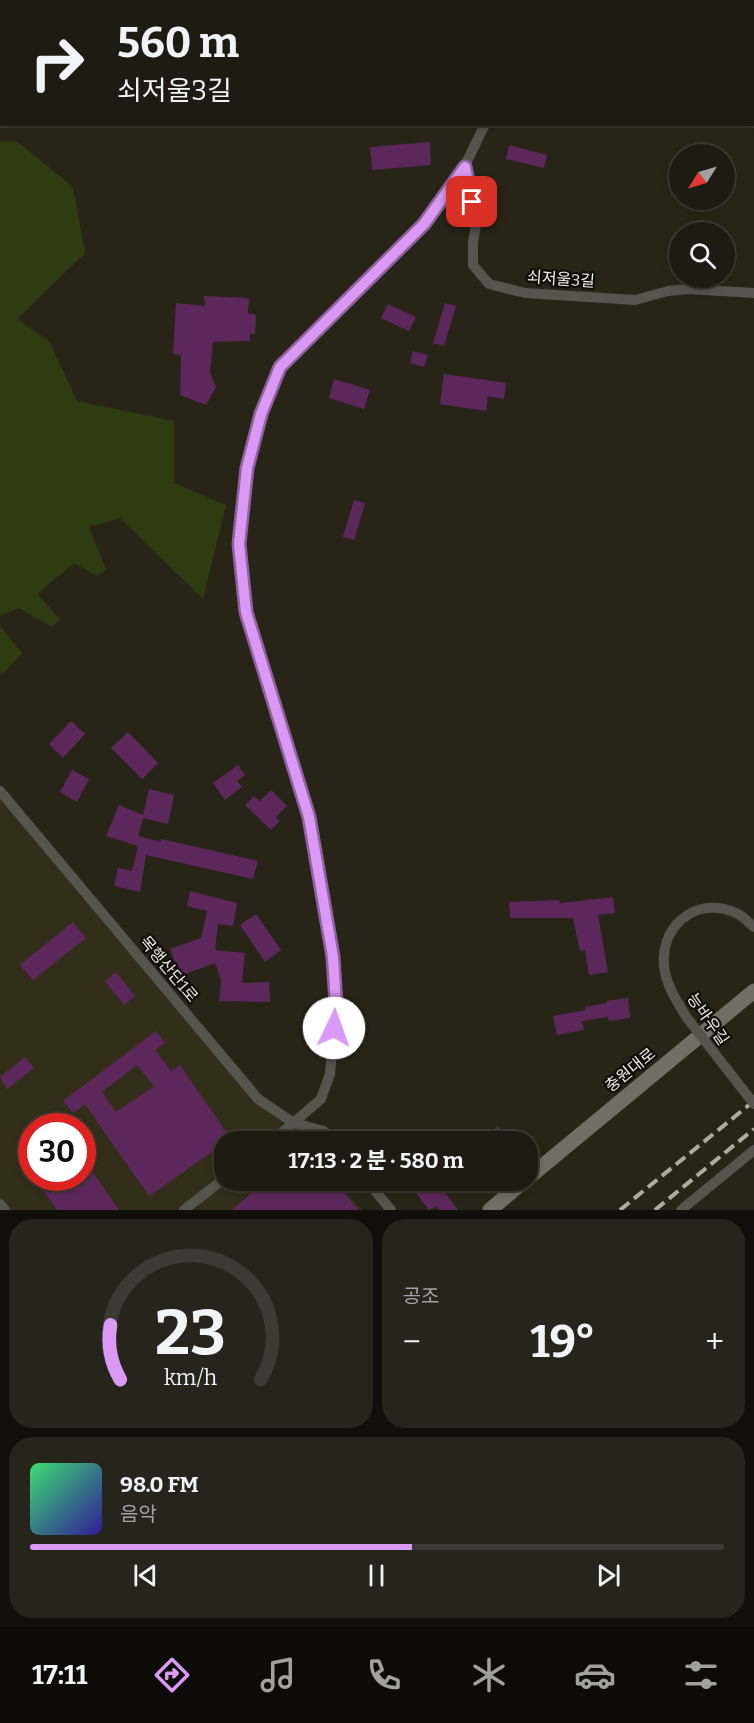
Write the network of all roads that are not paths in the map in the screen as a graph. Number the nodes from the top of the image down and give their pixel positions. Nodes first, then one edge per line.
1 (484, 126) edge
2 (465, 167) junction
3 (754, 293) edge
4 (0, 791) edge
5 (754, 927) edge
6 (754, 991) edge
7 (754, 1104) edge
8 (294, 1123) junction
9 (284, 1131) edge
10 (324, 1131) edge
11 (754, 1150) edge
12 (538, 1169) edge
13 (214, 1187) edge
14 (375, 1191) edge
15 (512, 1191) edge
16 (0, 1204) edge
17 (5, 1210) edge
18 (184, 1210) edge
19 (391, 1210) edge
20 (490, 1210) edge
21 (681, 1210) edge

1 - 2 street
2 - 3 street, 쇠저울3길
2 - 8 street
4 - 8 street, 목행산단1로
5 - 7 street, 능바우길, bridge
6 - 12 street, 충원대로
8 - 9 street
8 - 10 street, 목행산단1로
11 - 21 street
13 - 18 street
14 - 19 street
15 - 20 street, 충원대로
16 - 17 street

